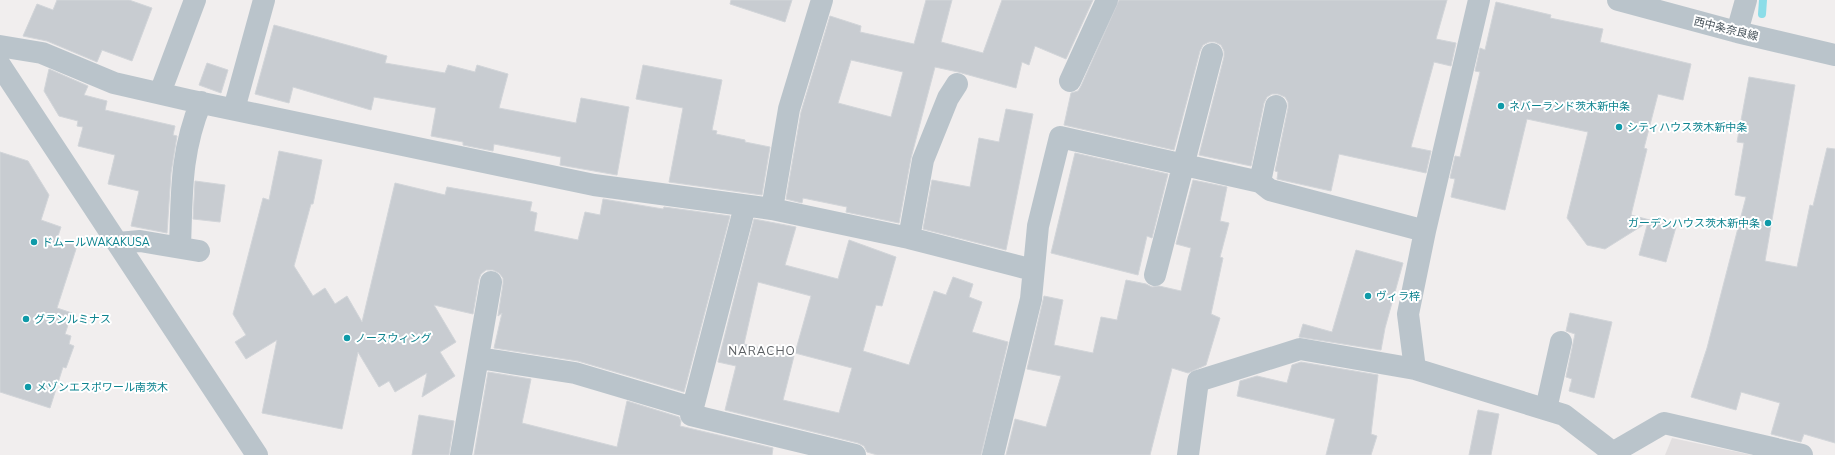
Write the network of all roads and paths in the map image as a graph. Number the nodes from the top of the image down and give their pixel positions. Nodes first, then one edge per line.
1 (195, 0) edge
2 (264, 0) edge
3 (822, 0) edge
4 (1108, 0) edge
5 (1478, 0) edge
6 (1618, 0) edge
7 (1746, 0) edge
8 (1737, 32) junction
9 (0, 46) edge
10 (1212, 54) dead end
11 (1835, 55) edge
12 (0, 65) edge
13 (1070, 81) dead end
14 (957, 84) dead end
15 (160, 93) junction
16 (195, 101) junction
17 (1276, 106) dead end
18 (234, 109) junction
19 (1182, 165) junction
20 (1260, 182) junction
21 (745, 206) junction
22 (772, 209) junction
23 (1425, 231) junction
24 (909, 238) junction
25 (118, 243) junction
26 (1033, 270) junction
27 (1155, 275) dead end
28 (491, 282) dead end
29 (1561, 342) dead end
30 (479, 358) junction
31 (1415, 369) junction
32 (693, 408) junction
33 (1546, 409) junction
34 (1615, 454) edge
35 (257, 455) edge
36 (461, 455) edge
37 (855, 455) edge
38 (992, 455) edge
39 (1188, 455) edge
40 (1802, 455) edge

1 - 15 street
2 - 18 street
3 - 22 street
4 - 13 street
5 - 23 street
6 - 8 street, 西中条奈良線
7 - 8 street
8 - 11 street, 西中条奈良線
9 - 15 street
10 - 19 street
12 - 25 street
14 - 24 street
15 - 16 street
16 - 18 street
16 - 25 street
17 - 20 street
18 - 21 street
19 - 20 street
19 - 26 street
19 - 27 street
20 - 23 street
21 - 22 street
21 - 32 street
22 - 24 street
23 - 31 street
24 - 26 street
25 - 35 street
26 - 38 street
28 - 30 street
29 - 33 street
30 - 32 street
30 - 36 street
31 - 33 street
31 - 39 street
32 - 37 street
33 - 34 street
34 - 40 street

